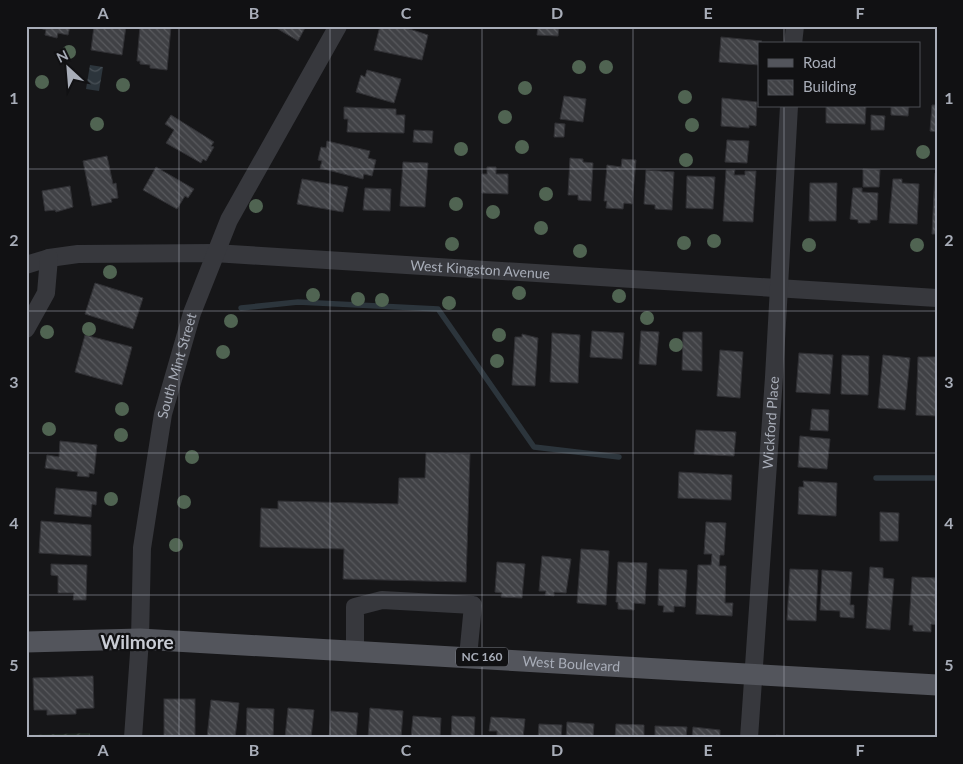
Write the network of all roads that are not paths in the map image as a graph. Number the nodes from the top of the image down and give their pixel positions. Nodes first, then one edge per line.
1 (338, 26) edge
2 (795, 26) edge
3 (793, 42) edge
4 (789, 108) edge
5 (214, 253) junction
6 (49, 258) junction
7 (26, 265) edge
8 (778, 288) junction
9 (937, 298) edge
10 (26, 329) edge
11 (140, 639) junction
12 (26, 642) edge
13 (355, 650) junction
14 (468, 656) junction
15 (752, 674) junction
16 (937, 684) edge
17 (133, 738) edge
18 (749, 738) edge

1 - 5 street, South Mint Street
2 - 3 street
4 - 8 street, Wickford Place
5 - 6 street, West Kingston Avenue
5 - 8 street, West Kingston Avenue
5 - 11 street, South Mint Street
6 - 7 street, West Kingston Avenue
6 - 10 street
8 - 9 street, West Kingston Avenue
8 - 15 street, Wickford Place
11 - 12 main road, West Boulevard / NC 160
11 - 13 main road, West Boulevard / NC 160
11 - 17 street, South Mint Street
13 - 14 main road, West Boulevard / NC 160
13 - 14 street
14 - 15 main road, West Boulevard / NC 160
15 - 16 main road, West Boulevard / NC 160
15 - 18 street, Wickford Place

